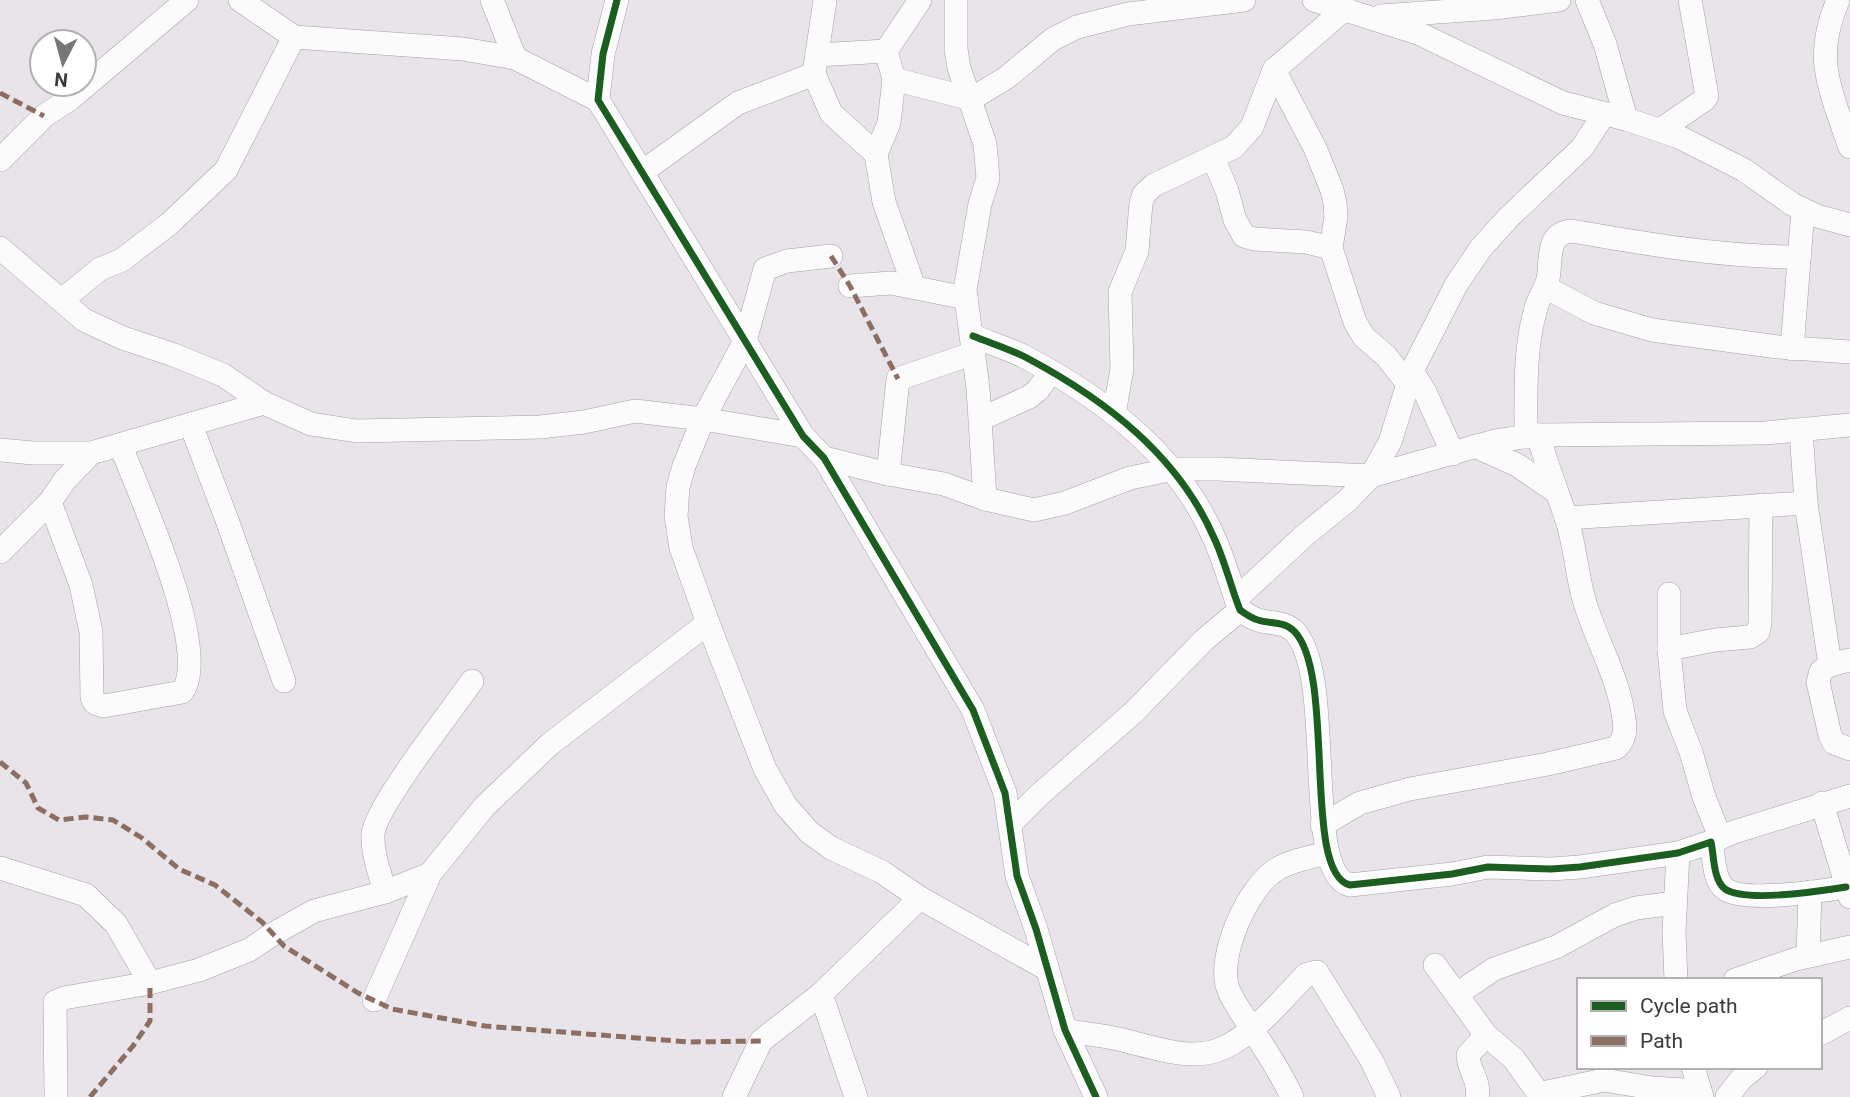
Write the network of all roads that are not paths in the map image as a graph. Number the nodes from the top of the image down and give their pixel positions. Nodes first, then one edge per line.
1 (187, 0) edge
2 (240, 0) edge
3 (492, 0) edge
4 (617, 0) edge
5 (825, 0) edge
6 (920, 0) edge
7 (956, 0) edge
8 (1244, 0) edge
9 (1559, 0) edge
10 (1587, 0) edge
11 (1690, 0) edge
12 (1330, 3) edge
13 (1839, 14) edge
14 (1370, 17) junction
15 (294, 37) junction
16 (886, 51) junction
17 (515, 58) junction
18 (816, 65) junction
19 (1274, 70) junction
20 (894, 79) junction
21 (971, 99) junction
22 (598, 100) junction
23 (1842, 100) edge
24 (1615, 117) junction
25 (1660, 130) junction
26 (1850, 147) edge
27 (876, 154) junction
28 (1213, 156) junction
29 (0, 160) edge
30 (642, 172) junction
31 (1803, 210) junction
32 (1850, 225) edge
33 (0, 248) edge
34 (1331, 248) junction
35 (831, 256) dead end
36 (1798, 257) junction
37 (850, 286) dead end
38 (1545, 287) junction
39 (914, 288) junction
40 (966, 298) junction
41 (62, 300) junction
42 (745, 341) junction
43 (973, 345) junction
44 (1792, 349) junction
45 (1850, 352) edge
46 (1050, 373) junction
47 (1410, 377) junction
48 (264, 403) junction
49 (1115, 414) junction
50 (703, 419) junction
51 (981, 419) junction
52 (191, 425) junction
53 (1850, 425) edge
54 (1801, 430) junction
55 (803, 436) junction
56 (1532, 436) junction
57 (121, 446) junction
58 (1475, 446) junction
59 (0, 450) edge
60 (91, 453) junction
61 (1453, 454) junction
62 (824, 458) junction
63 (1174, 469) junction
64 (888, 474) junction
65 (1371, 476) junction
66 (1555, 491) junction
67 (985, 499) junction
68 (50, 502) junction
69 (1806, 502) junction
70 (1761, 505) junction
71 (1566, 518) junction
72 (0, 552) edge
73 (1669, 594) dead end
74 (1238, 605) junction
75 (708, 623) junction
76 (1669, 649) junction
77 (1840, 663) edge
78 (284, 681) dead end
79 (472, 681) dead end
80 (1850, 749) edge
81 (1850, 796) edge
82 (1822, 803) junction
83 (1011, 823) junction
84 (1322, 825) junction
85 (1715, 839) junction
86 (1328, 853) junction
87 (1678, 853) junction
88 (0, 868) edge
89 (430, 874) junction
90 (385, 891) junction
91 (1810, 892) junction
92 (1848, 892) edge
93 (920, 898) junction
94 (1675, 903) junction
95 (1850, 947) edge
96 (1808, 956) junction
97 (1435, 965) dead end
98 (1047, 969) junction
99 (1676, 978) edge
100 (1740, 978) edge
101 (150, 983) junction
102 (1457, 994) junction
103 (821, 995) junction
104 (374, 1000) dead end
105 (1850, 1018) edge
106 (1252, 1028) junction
107 (1065, 1030) junction
108 (1822, 1033) edge
109 (1486, 1035) junction
110 (1694, 1069) edge
111 (1753, 1069) edge
112 (1701, 1094) edge
113 (1539, 1096) edge
114 (55, 1097) edge
115 (734, 1097) edge
116 (856, 1097) edge
117 (1096, 1097) edge
118 (1292, 1097) edge
119 (1390, 1097) edge
120 (1477, 1097) edge
121 (1727, 1097) edge

1 - 29 street
2 - 15 street
3 - 17 street
4 - 22 street
5 - 18 street
6 - 16 street
7 - 21 street
8 - 21 street
9 - 14 street
10 - 24 street
11 - 25 street
12 - 14 street
12 - 19 street
13 - 23 street
14 - 24 street
15 - 17 street
15 - 41 street
16 - 18 street
16 - 20 street
17 - 22 street
18 - 27 street
18 - 30 street
19 - 28 street
19 - 34 street
20 - 21 street
20 - 27 street
21 - 40 street
22 - 30 street
23 - 26 street
24 - 25 street
24 - 47 street
25 - 31 street
27 - 39 street
28 - 34 street
28 - 49 street
30 - 42 street
31 - 32 street
31 - 36 street
33 - 41 street
34 - 47 street
35 - 42 street
36 - 38 street
36 - 44 street
37 - 39 street
38 - 44 street
38 - 56 street
39 - 40 street
40 - 43 street
41 - 48 street
42 - 50 street
42 - 55 street
43 - 46 street
43 - 51 street
43 - 64 street
44 - 45 street
46 - 49 street
46 - 51 street
47 - 61 street
47 - 65 street
48 - 50 street
48 - 52 street
49 - 63 street
50 - 55 street
50 - 75 street
51 - 67 street
52 - 57 street
52 - 78 street
53 - 54 street
54 - 56 street
54 - 69 street
55 - 62 street
56 - 58 street
56 - 66 street
57 - 60 street
57 - 68 street
58 - 61 street
58 - 66 street
59 - 60 street
60 - 68 street
61 - 65 street
62 - 64 street
62 - 83 street
63 - 65 street
63 - 67 street
63 - 74 street
64 - 67 street
65 - 74 street
66 - 71 street
68 - 72 street
69 - 70 street
69 - 77 street
70 - 71 street
70 - 76 street
71 - 84 street
73 - 76 street
74 - 83 street
74 - 84 street
75 - 89 street
75 - 93 street
76 - 85 street
77 - 80 street
79 - 90 street
81 - 82 street
82 - 85 street
82 - 92 street
83 - 98 street
84 - 86 street
85 - 87 street
85 - 91 street
86 - 87 street
86 - 106 street
87 - 94 street
88 - 101 street
89 - 90 street
89 - 104 street
90 - 101 street
91 - 92 street
91 - 96 street
93 - 98 street
93 - 103 street
94 - 99 street
94 - 102 street
95 - 96 street
96 - 100 street
97 - 102 street
98 - 107 street
101 - 114 street
102 - 109 street
103 - 115 street
103 - 116 street
105 - 108 street
106 - 107 street
106 - 118 street
106 - 119 street
107 - 117 street
109 - 113 street
109 - 120 street
110 - 112 street
111 - 121 street
112 - 113 street

